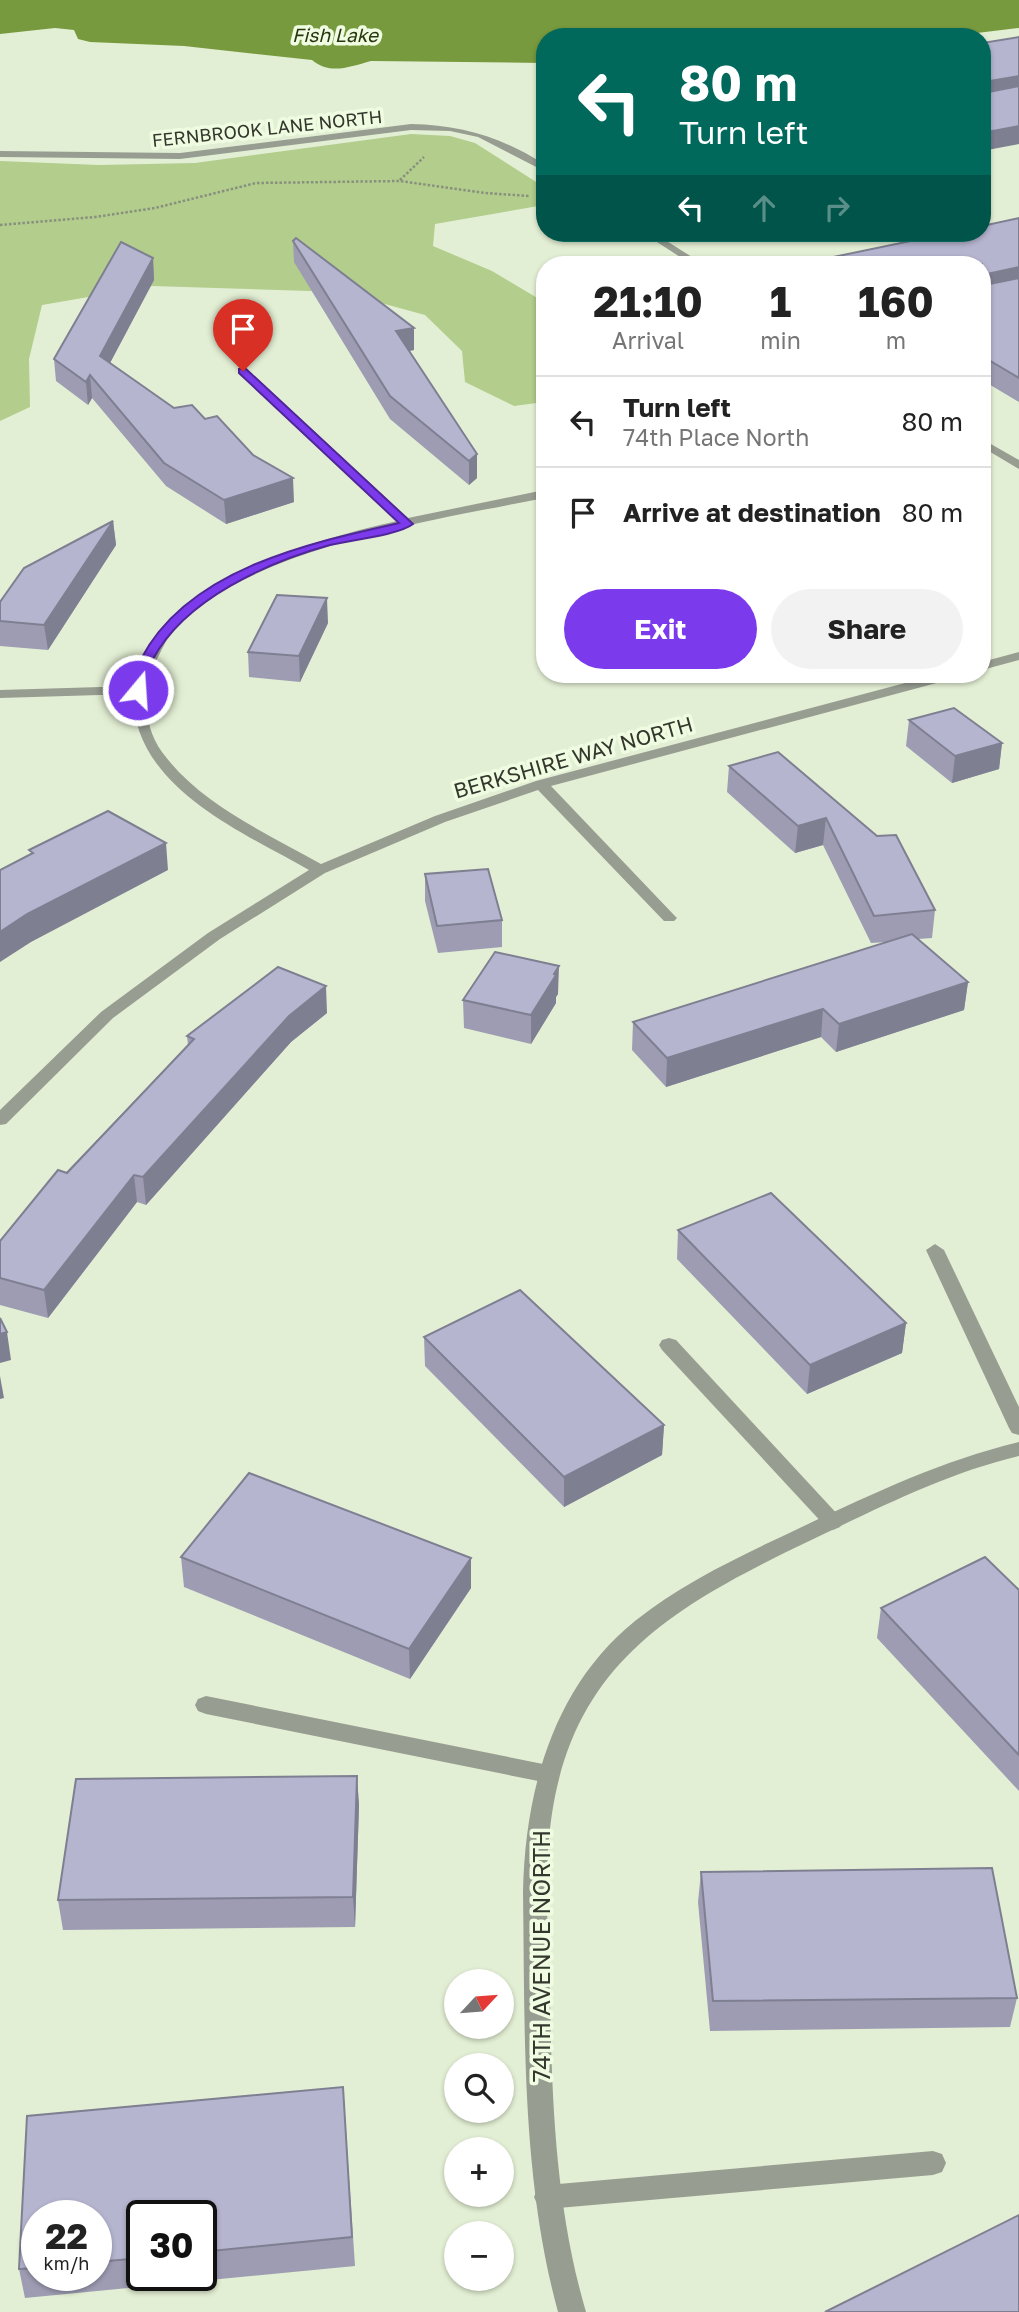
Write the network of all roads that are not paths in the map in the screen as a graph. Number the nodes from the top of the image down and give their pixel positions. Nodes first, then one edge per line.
1 (0, 153) edge
2 (536, 162) edge
3 (663, 242) edge
4 (685, 256) edge
5 (243, 371) dead end
6 (991, 448) edge
7 (1019, 465) edge
8 (536, 496) edge
9 (407, 524) junction
10 (1019, 656) edge
11 (991, 664) edge
12 (920, 683) edge
13 (138, 690) junction
14 (0, 694) edge
15 (541, 784) junction
16 (320, 870) junction
17 (669, 918) dead end
18 (0, 1120) edge
19 (935, 1250) dead end
20 (669, 1345) dead end
21 (1019, 1428) edge
22 (1019, 1449) edge
23 (833, 1522) junction
24 (206, 1705) dead end
25 (548, 1774) junction
26 (933, 2163) dead end
27 (547, 2197) junction
28 (572, 2312) edge

1 - 2 street, FERNBROOK LANE NORTH
3 - 4 street
5 - 9 street
6 - 7 street
8 - 9 street
9 - 13 street
10 - 11 street
12 - 15 street, BERKSHIRE WAY NORTH
13 - 14 street
13 - 16 street
15 - 16 street, BERKSHIRE WAY NORTH
15 - 17 street
16 - 18 street, BERKSHIRE WAY NORTH
19 - 21 street
20 - 23 street
22 - 23 street, 74TH AVENUE NORTH
23 - 25 street, 74TH AVENUE NORTH
24 - 25 street
25 - 27 street, 74TH AVENUE NORTH
26 - 27 street
27 - 28 street, 74TH AVENUE NORTH

